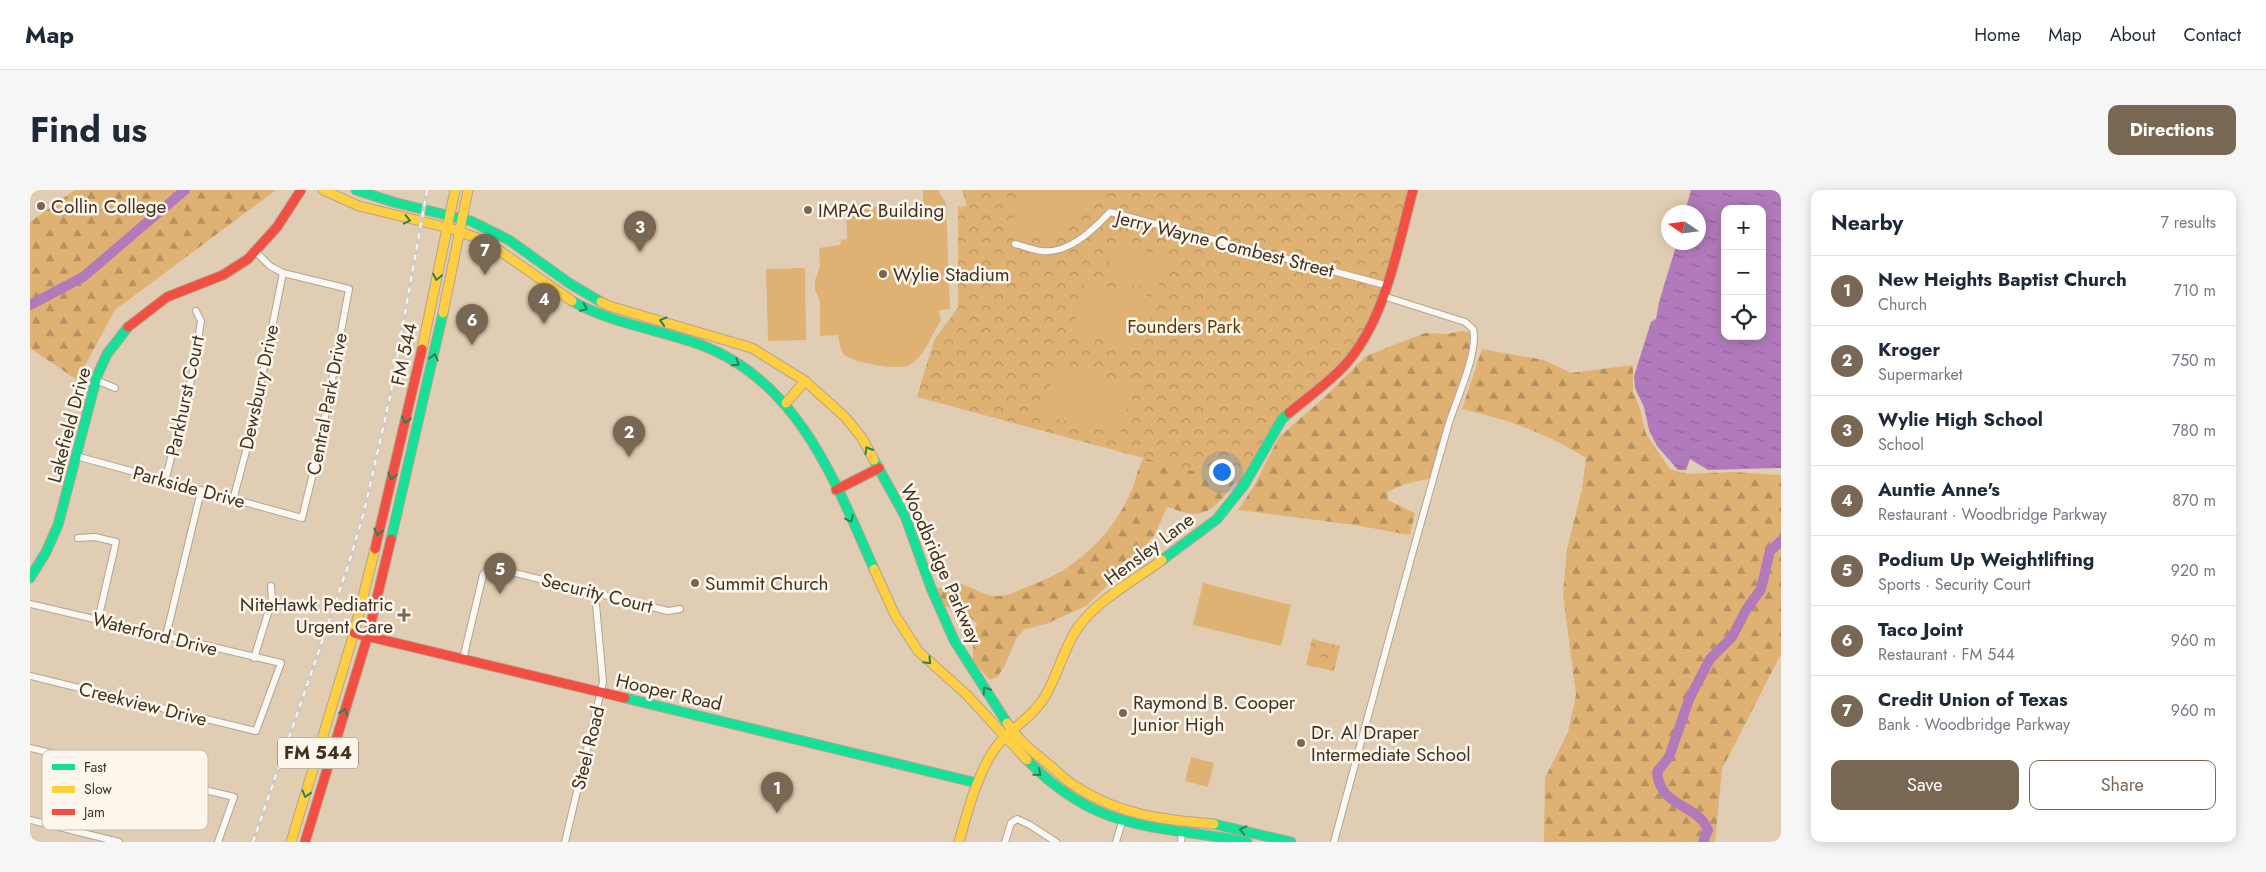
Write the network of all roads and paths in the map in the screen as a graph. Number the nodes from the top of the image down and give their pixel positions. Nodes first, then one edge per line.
1 (301, 190) edge
2 (323, 190) edge
3 (356, 190) edge
4 (455, 190) edge
5 (468, 190) edge
6 (1413, 190) edge
7 (450, 216) junction
8 (462, 219) junction
9 (447, 229) junction
10 (460, 232) junction
11 (1015, 244) dead end
12 (256, 252) junction
13 (538, 259) junction
14 (529, 271) junction
15 (283, 273) junction
16 (1385, 285) junction
17 (1383, 296) junction
18 (609, 306) junction
19 (196, 311) dead end
20 (605, 318) junction
21 (690, 329) junction
22 (687, 340) junction
23 (96, 380) junction
24 (805, 381) junction
25 (115, 388) dead end
26 (786, 403) junction
27 (76, 456) junction
28 (879, 468) junction
29 (165, 481) junction
30 (836, 490) junction
31 (201, 491) junction
32 (386, 499) junction
33 (233, 500) junction
34 (400, 502) junction
35 (302, 518) joint
36 (78, 538) dead end
37 (30, 578) edge
38 (271, 586) dead end
39 (595, 593) junction
40 (30, 604) edge
41 (680, 609) dead end
42 (98, 620) junction
43 (354, 633) junction
44 (368, 635) junction
45 (166, 636) junction
46 (254, 658) junction
47 (463, 659) junction
48 (30, 676) edge
49 (601, 693) junction
50 (336, 694) junction
51 (1012, 730) junction
52 (256, 731) joint
53 (336, 738) junction
54 (1004, 738) junction
55 (977, 783) junction
56 (208, 791) edge
57 (1127, 812) junction
58 (1122, 822) junction
59 (1197, 822) junction
60 (70, 830) edge
61 (1196, 833) junction
62 (1181, 837) edge
63 (119, 842) edge
64 (218, 842) edge
65 (291, 842) edge
66 (304, 842) edge
67 (565, 842) edge
68 (960, 842) edge
69 (1005, 842) edge
70 (1056, 842) edge
71 (1116, 842) edge
72 (1247, 842) edge
73 (1291, 842) edge
74 (1334, 842) edge

1 - 12 main road, Lakefield Drive
2 -> 9 main road
3 - 7 main road, Woodbridge Parkway
4 - 7 main road, FM 544 / FM 544
5 - 8 main road, FM 544 / FM 544
6 - 16 main road, Hensley Lane
7 - 8 main road, Woodbridge Parkway
7 - 9 main road, FM 544 / FM 544
8 - 10 main road, FM 544 / FM 544
8 - 13 main road, Woodbridge Parkway
9 - 10 main road
9 -> 32 main road, FM 544 / FM 544
10 - 14 main road
34 -> 10 main road, FM 544 / FM 544
11 - 16 street, Jerry Wayne Combest Street
12 - 15 street
12 - 23 main road, Lakefield Drive
13 - 14 main road
13 - 18 main road, Woodbridge Parkway
14 -> 20 main road
15 - 33 street, Dewsbury Drive
15 - 35 street, Central Park Drive
16 - 17 main road, Hensley Lane
17 - 51 main road, Hensley Lane
17 - 74 street
18 - 20 main road
21 -> 18 main road, Woodbridge Parkway
19 - 29 street, Parkhurst Court
20 - 22 main road
21 - 22 main road
21 - 24 main road, Woodbridge Parkway
22 -> 26 main road
23 - 25 street
23 - 27 main road, Lakefield Drive
24 - 26 main road
28 -> 24 main road, Woodbridge Parkway
26 - 30 main road
27 - 29 street, Parkside Drive
27 - 37 main road, Lakefield Drive
28 - 30 main road
51 -> 28 main road, Woodbridge Parkway
29 - 31 street, Parkside Drive
30 -> 54 main road
31 - 33 street, Parkside Drive
31 - 45 street
32 - 34 main road
32 -> 43 main road, FM 544 / FM 544
33 - 35 street, Parkside Drive
34 - 44 main road, FM 544 / FM 544
36 - 42 street
38 - 46 street
39 - 41 street, Security Court
39 - 47 street, Security Court
39 - 49 street, Steel Road
40 - 42 street, Waterford Drive
42 - 45 street, Waterford Drive
43 - 44 main road, Hooper Road
43 - 50 main road, FM 544 / FM 544
44 - 47 main road, Hooper Road
53 -> 44 main road, FM 544 / FM 544
45 - 46 street, Waterford Drive
46 - 52 street, Waterford Drive
47 - 49 main road, Hooper Road
48 - 52 street, Creekview Drive
49 - 55 main road, Hooper Road
49 - 67 street, Steel Road
50 - 53 main road
50 -> 65 main road, FM 544 / FM 544
51 - 54 main road, Hensley Lane
51 - 57 main road, Woodbridge Parkway
53 - 66 main road, FM 544 / FM 544
54 - 55 main road, Hensley Lane
54 -> 58 main road
55 - 68 main road, Hensley Lane
56 - 64 street
57 - 58 main road
57 - 59 main road, Woodbridge Parkway
58 - 62 main road
58 - 71 street
59 - 61 main road
73 -> 59 main road, Woodbridge Parkway
60 - 63 street
61 - 62 main road
61 - 72 main road
69 - 70 street

